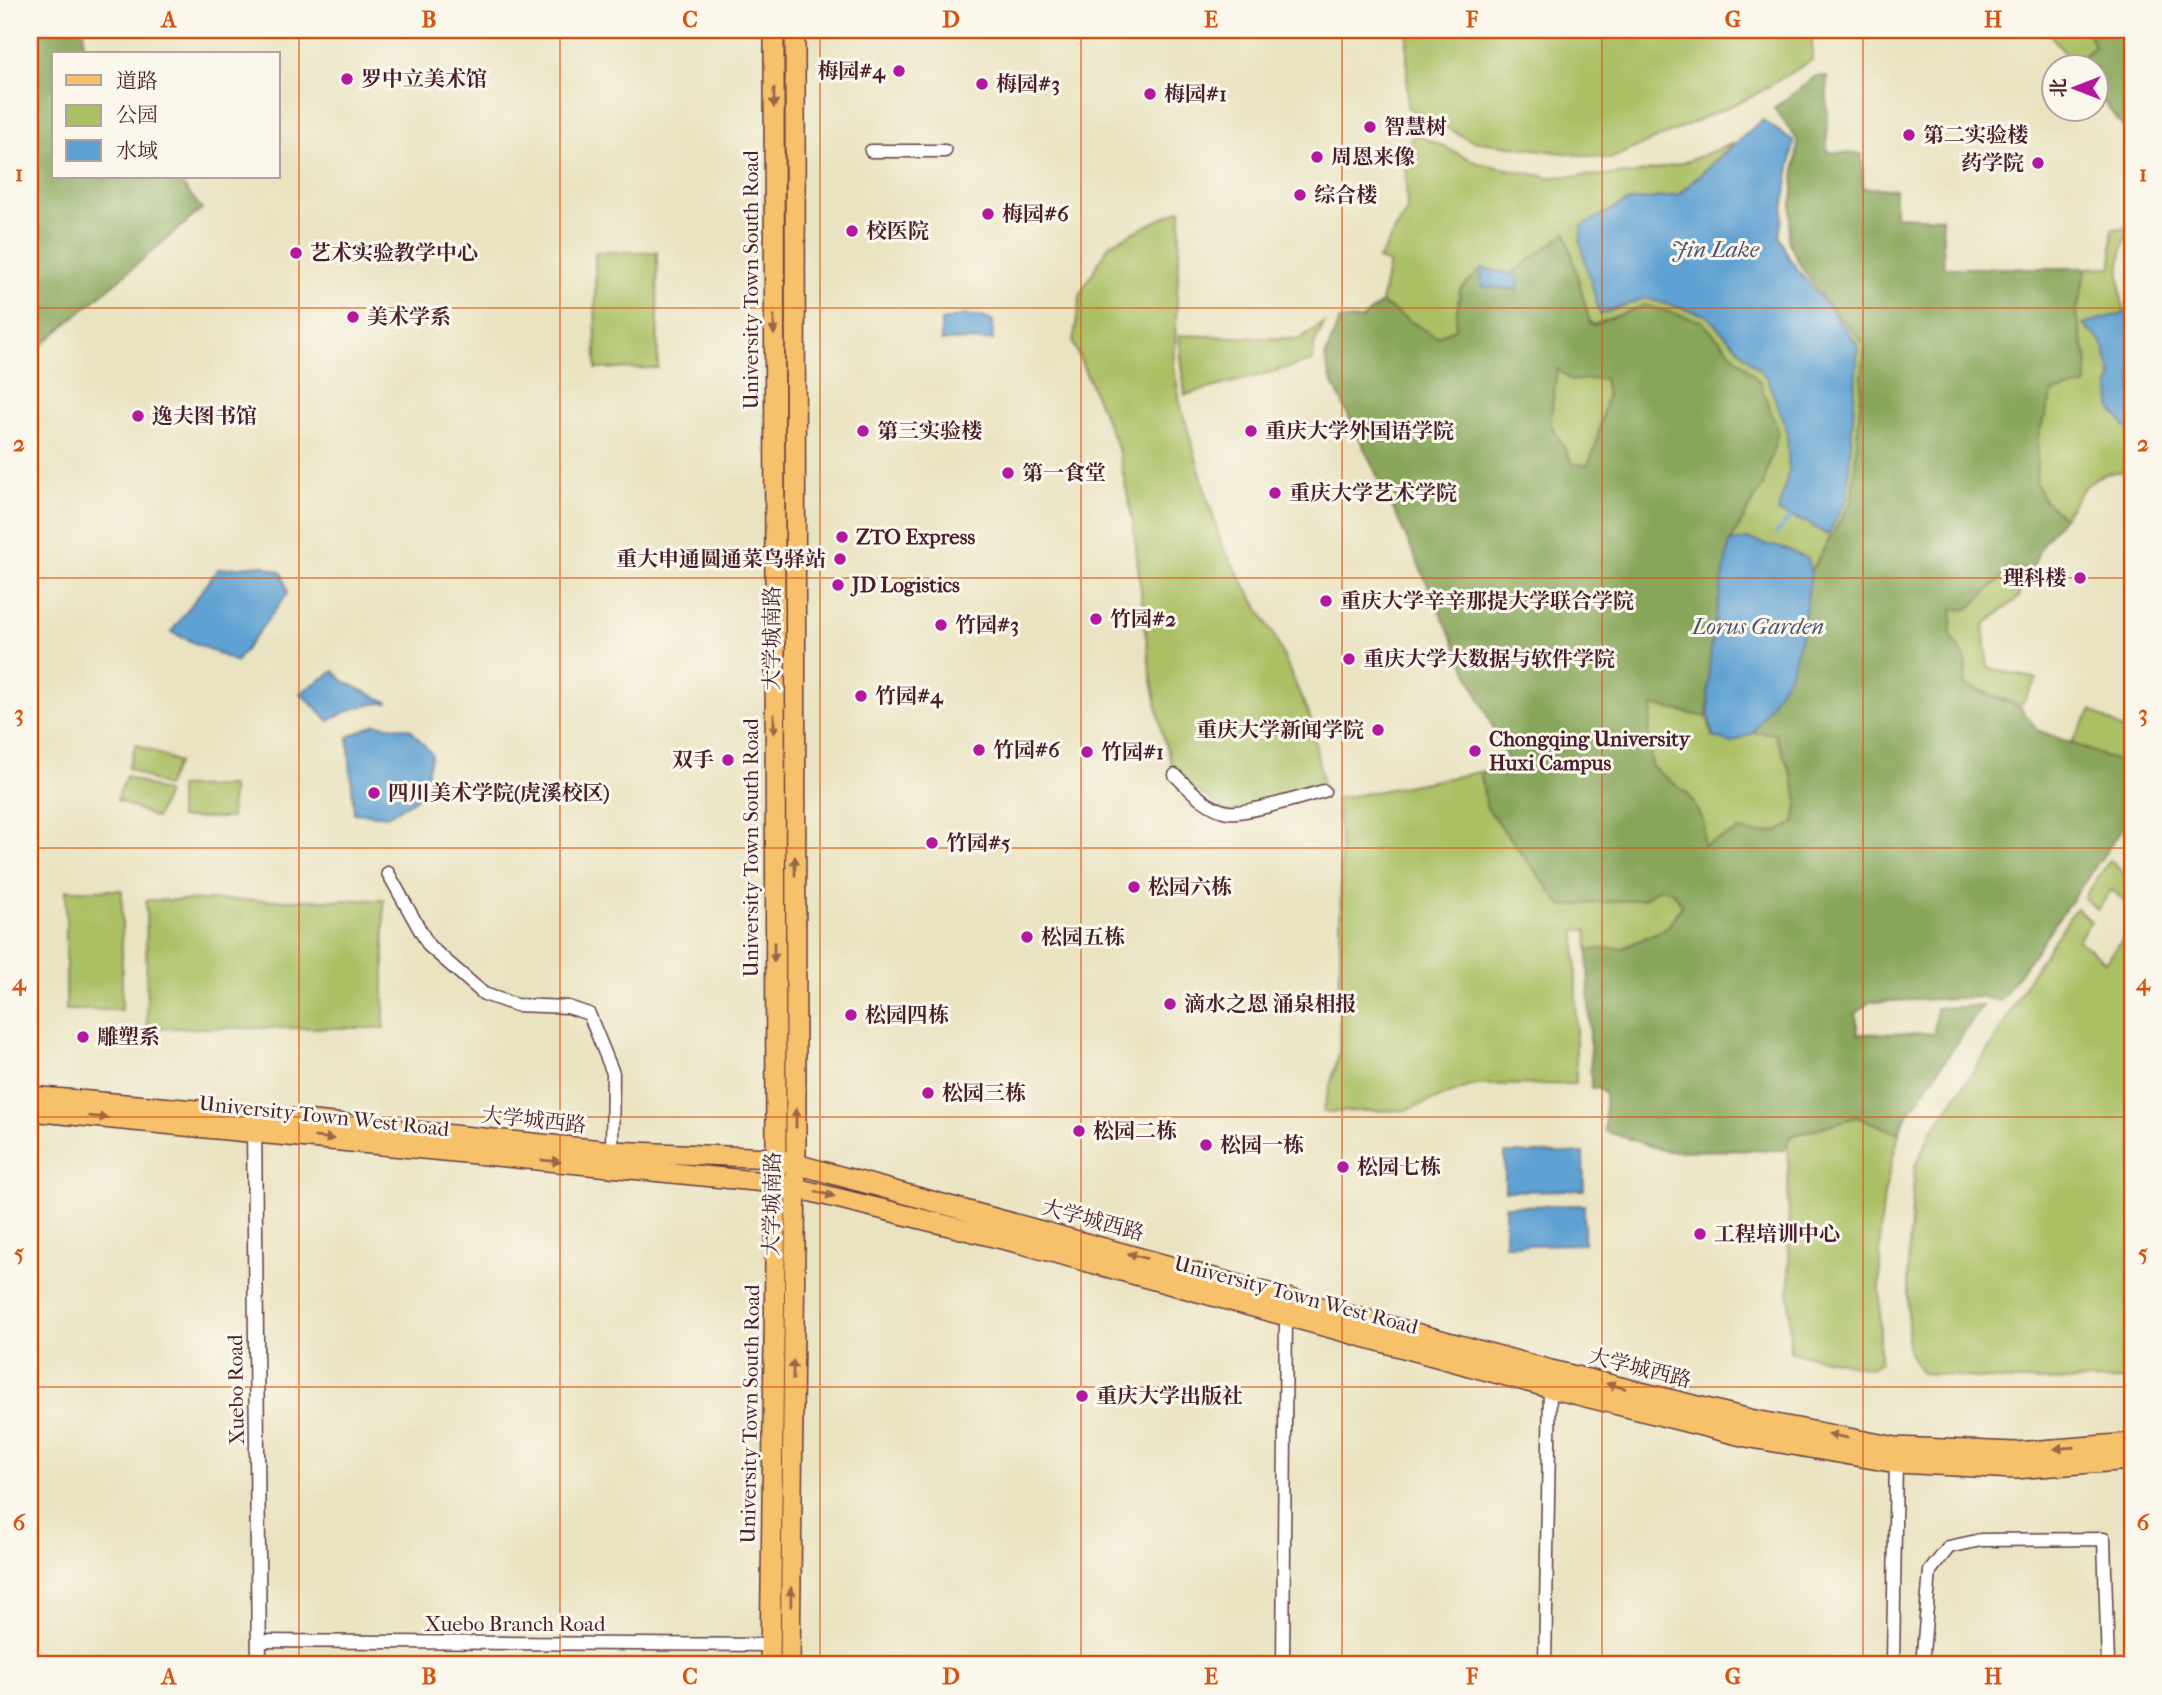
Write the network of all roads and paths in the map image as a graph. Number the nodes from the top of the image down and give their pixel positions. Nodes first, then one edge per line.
1 (774, 30) edge
2 (795, 30) edge
3 (872, 151) dead end
4 (945, 151) dead end
5 (1175, 775) dead end
6 (1324, 791) dead end
7 (388, 873) dead end
8 (30, 1096) edge
9 (30, 1111) edge
10 (254, 1123) junction
11 (612, 1151) junction
12 (774, 1158) junction
13 (796, 1163) junction
14 (785, 1185) junction
15 (1286, 1306) junction
16 (1550, 1388) junction
17 (2132, 1443) edge
18 (1896, 1455) junction
19 (2132, 1460) edge
20 (259, 1642) junction
21 (770, 1645) junction
22 (259, 1665) edge
23 (770, 1665) edge
24 (790, 1665) edge
25 (1283, 1665) edge
26 (1545, 1665) edge
27 (1893, 1665) edge
28 (1922, 1665) edge
29 (2108, 1665) edge

1 -> 12 main road, University Town South Road
13 -> 2 main road, 大学城南路
3 - 4 street
5 - 6 street
7 - 11 street
8 - 10 main road, 大学城西路
9 -> 10 main road, University Town West Road
10 - 11 main road, 大学城西路
10 -> 14 main road, University Town West Road
10 - 20 street, Xuebo Road
11 - 12 main road, 大学城西路
12 - 13 main road, 大学城西路
12 - 14 main road, University Town South Road
13 - 14 main road, 大学城南路
15 -> 13 main road, 大学城西路
14 -> 15 main road, University Town West Road
14 - 21 main road, University Town South Road
24 -> 14 main road, 大学城南路
15 - 16 main road, University Town West Road
18 -> 15 main road, 大学城西路
15 - 25 street
16 - 18 main road, University Town West Road
16 - 26 street
17 -> 18 main road, 大学城西路
18 - 19 main road, University Town West Road
18 - 27 street
20 - 21 street, Xuebo Branch Road
20 - 22 street, Xuebo Road
21 - 23 main road, University Town South Road
28 - 29 street

